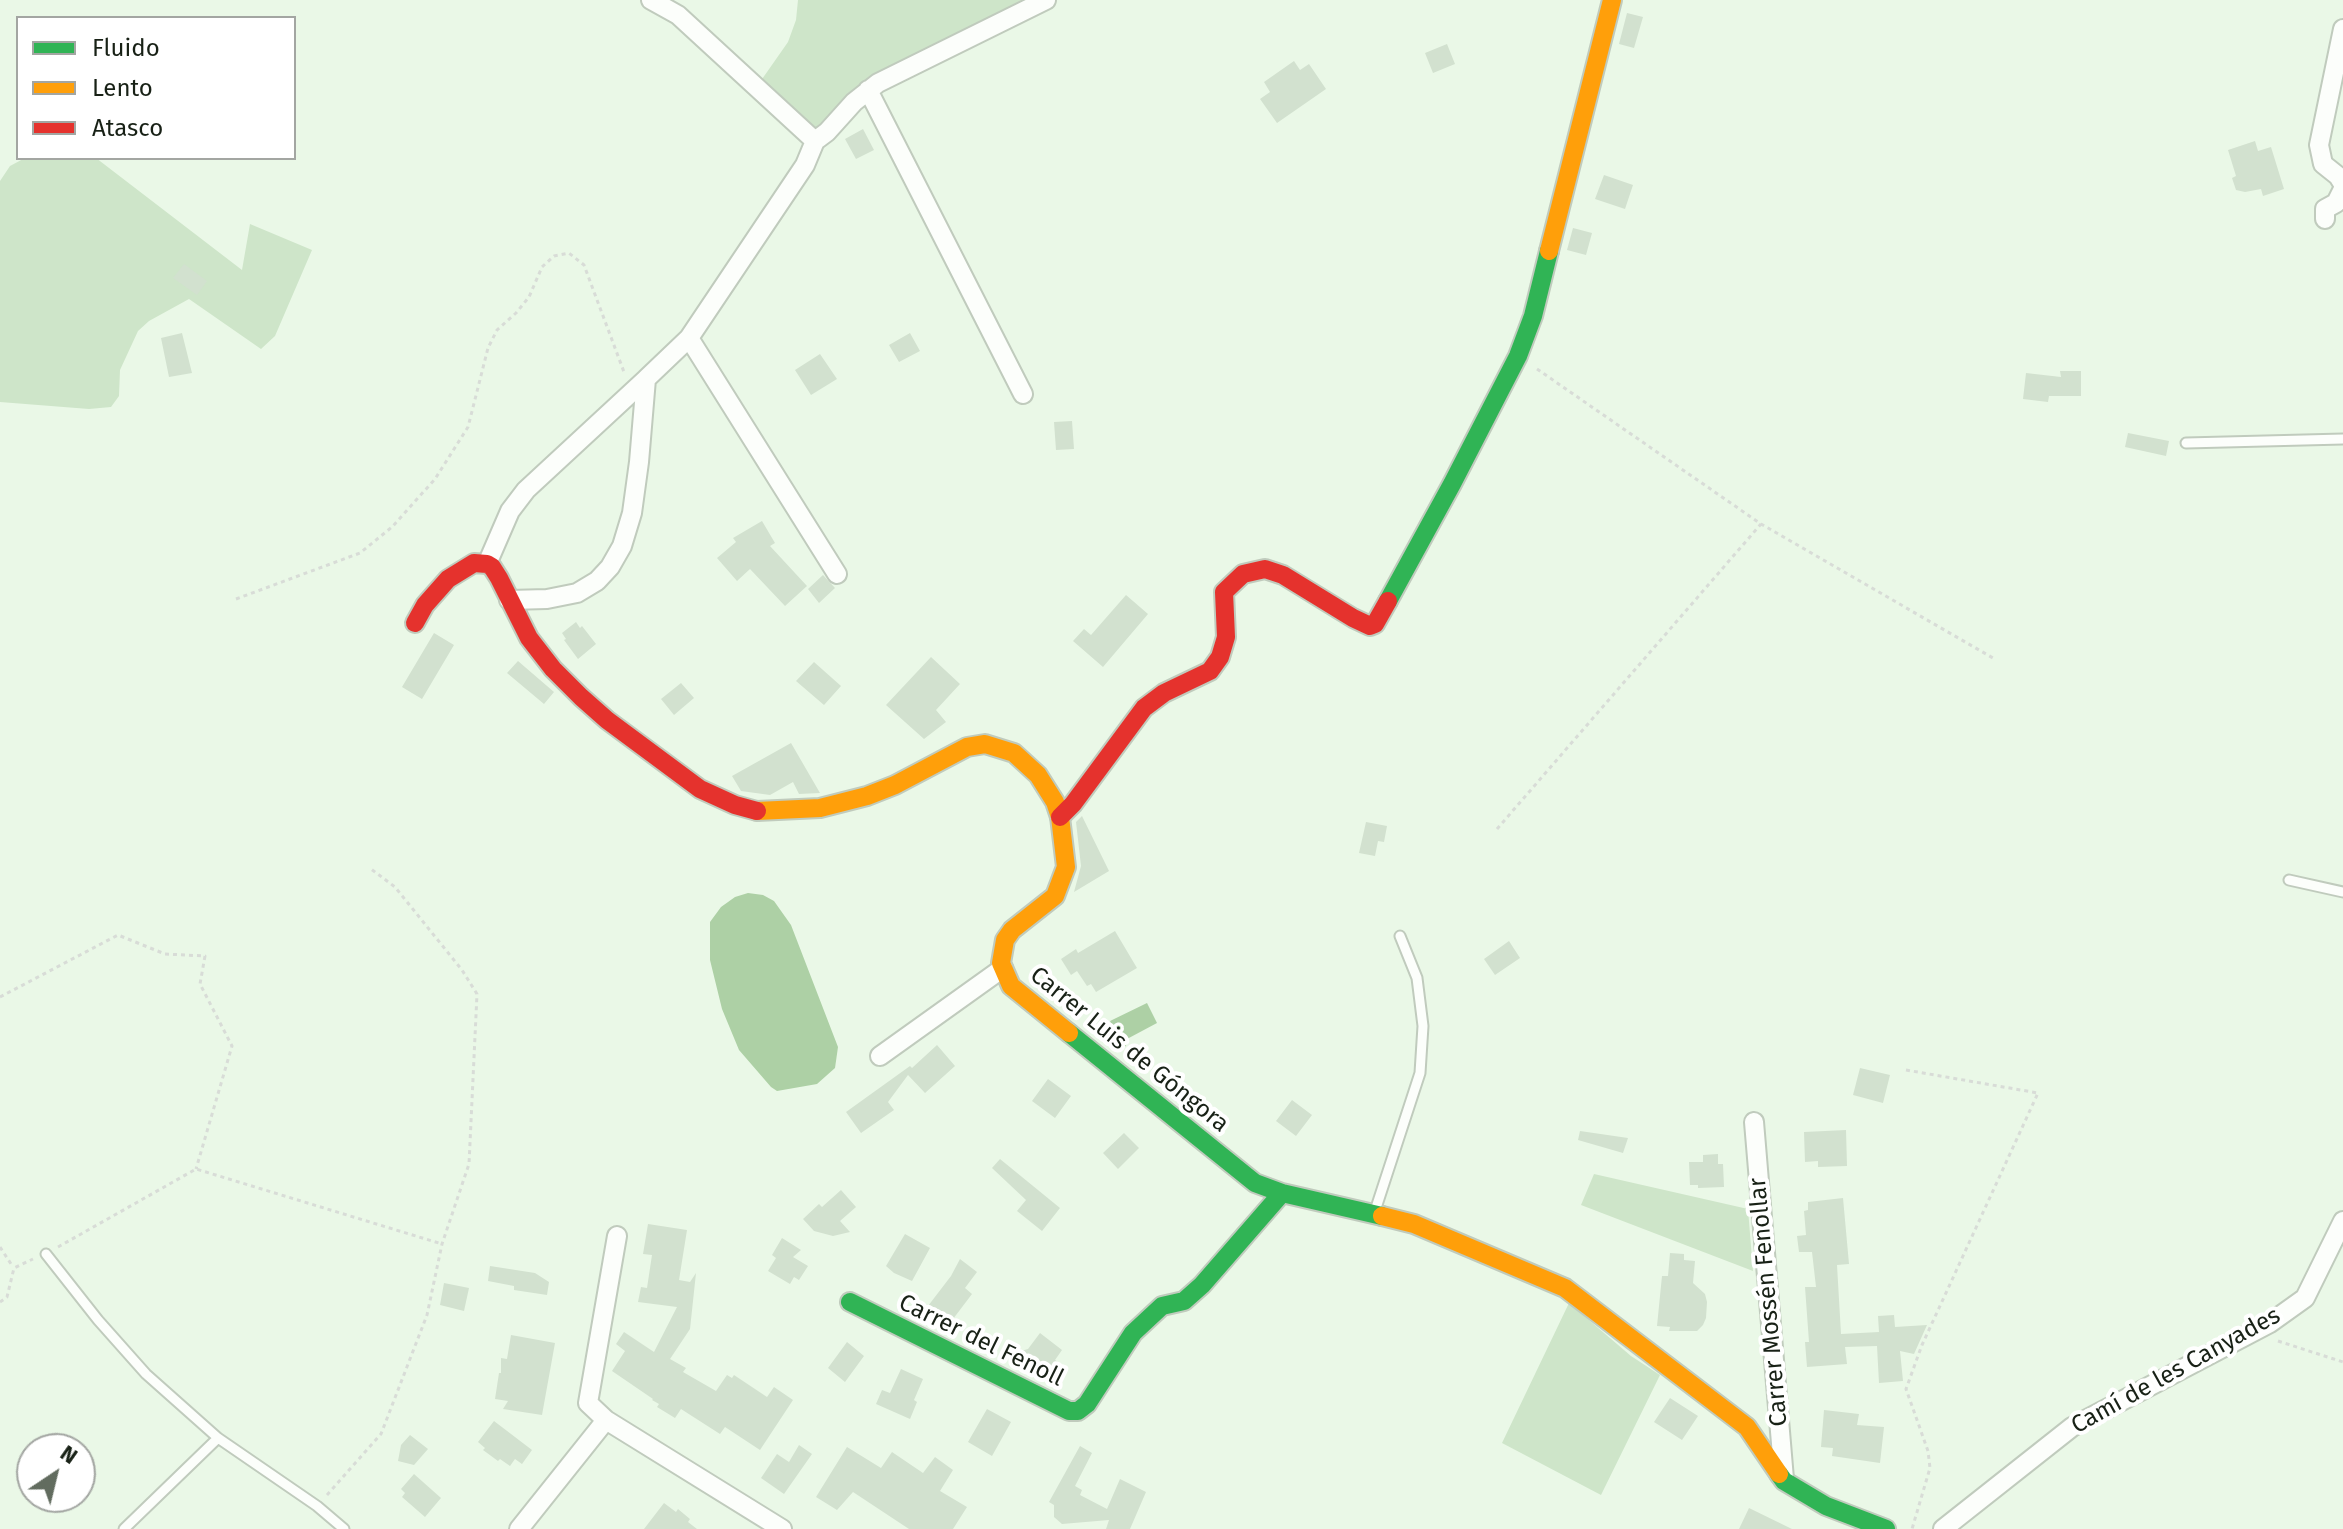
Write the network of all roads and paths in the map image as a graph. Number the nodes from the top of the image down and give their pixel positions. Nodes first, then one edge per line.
1 (651, 0) edge
2 (1046, 0) edge
3 (1612, 0) edge
4 (2343, 29) edge
5 (868, 90) junction
6 (815, 141) junction
7 (2343, 187) edge
8 (2325, 219) dead end
9 (689, 338) junction
10 (1518, 356) junction
11 (646, 379) junction
12 (631, 393) junction
13 (1023, 394) dead end
14 (2343, 439) edge
15 (2186, 443) dead end
16 (1761, 524) junction
17 (487, 564) junction
18 (837, 574) dead end
19 (236, 599) dead end
20 (509, 600) junction
21 (415, 623) dead end
22 (1993, 658) dead end
23 (1060, 817) junction
24 (1497, 829) dead end
25 (371, 869) dead end
26 (2289, 880) dead end
27 (2343, 892) edge
28 (1400, 936) dead end
29 (1003, 968) junction
30 (0, 997) edge
31 (880, 1056) dead end
32 (1906, 1070) dead end
33 (1754, 1122) dead end
34 (196, 1169) junction
35 (1282, 1193) junction
36 (1374, 1214) junction
37 (2343, 1221) edge
38 (617, 1236) dead end
39 (442, 1244) junction
40 (0, 1247) edge
41 (46, 1254) junction
42 (14, 1268) junction
43 (0, 1302) edge
44 (850, 1302) dead end
45 (2270, 1323) junction
46 (2343, 1362) edge
47 (606, 1420) junction
48 (218, 1438) junction
49 (1784, 1481) junction
50 (317, 1506) junction
51 (124, 1529) edge
52 (344, 1529) edge
53 (519, 1529) edge
54 (782, 1529) edge
55 (1886, 1529) edge
56 (1912, 1529) edge
57 (1943, 1529) edge

1 - 6 street
2 - 5 street
3 - 10 street
4 - 7 street
5 - 6 street
5 - 13 street
6 - 9 street
7 - 8 street
9 - 11 street
9 - 18 street
10 - 16 path
10 - 23 street
11 - 12 street
11 - 20 street
12 - 17 street
12 - 19 path
14 - 15 lane
16 - 22 path
16 - 24 path
17 - 20 street, Carrer Luis de Góngora
17 - 21 street
20 - 23 street, Carrer Luis de Góngora
23 - 29 street, Carrer Luis de Góngora
25 - 39 path
26 - 27 lane
28 - 36 lane
29 - 31 street
29 - 35 street, Carrer Luis de Góngora
30 - 34 path
32 - 56 path
33 - 49 street, Carrer Mossén Fenollar
34 - 39 path
34 - 41 path
35 - 36 street, Carrer Luis de Góngora
35 - 44 street, Carrer del Fenoll
36 - 49 street, Carrer Luis de Góngora
37 - 45 street, Camí de les Canyades
38 - 47 street
39 - 50 path
40 - 42 path
41 - 42 path
41 - 48 lane
42 - 43 path
45 - 46 path
45 - 57 street, Camí de les Canyades
47 - 53 street
47 - 54 street
48 - 50 lane
48 - 51 lane
49 - 55 street, Carrer Luis de Góngora
50 - 52 lane

